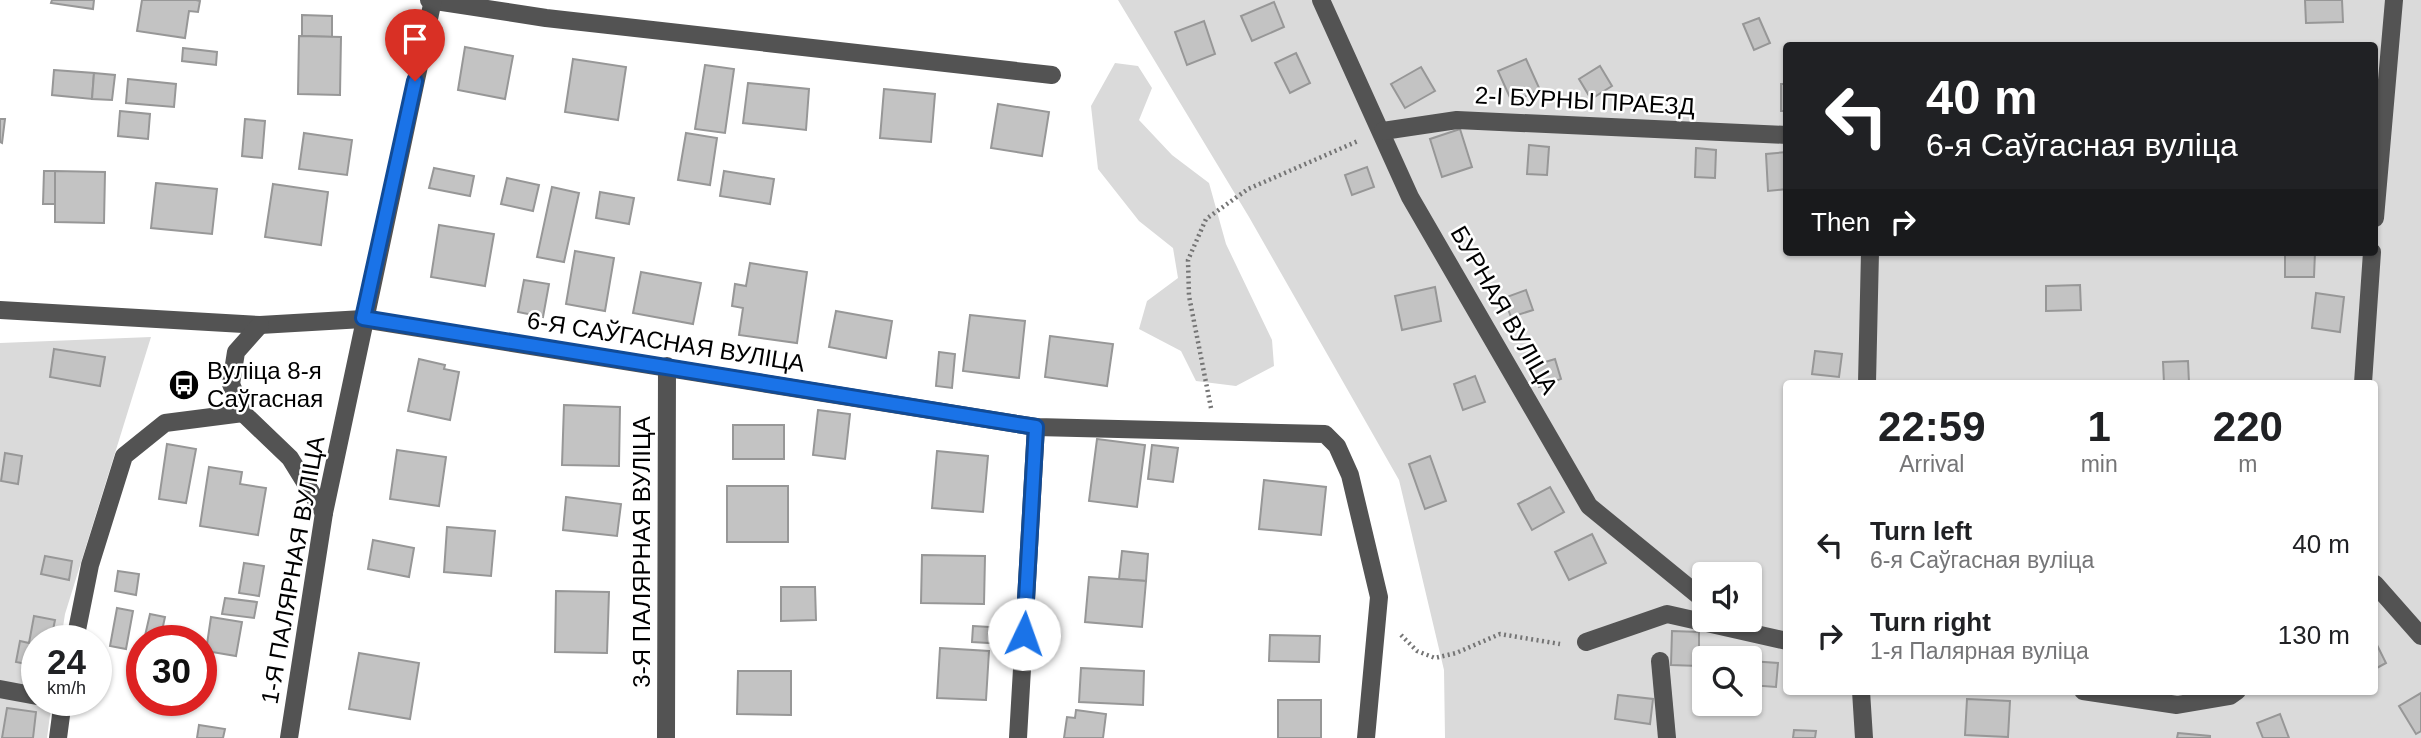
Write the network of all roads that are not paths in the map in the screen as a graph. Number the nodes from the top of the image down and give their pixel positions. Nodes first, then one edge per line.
1 (1321, 0) edge
2 (2395, 0) edge
3 (432, 1) edge
4 (1052, 75) dead end
5 (1382, 131) junction
6 (1783, 135) edge
7 (2380, 137) edge
8 (2378, 169) edge
9 (1870, 256) edge
10 (2372, 256) edge
11 (1, 307) edge
12 (363, 318) junction
13 (260, 325) junction
14 (667, 366) junction
15 (1867, 380) edge
16 (2363, 380) edge
17 (243, 413) junction
18 (1036, 427) junction
19 (324, 513) junction
20 (2378, 587) edge
21 (1692, 590) edge
22 (1692, 618) edge
23 (78, 625) edge
24 (1758, 632) edge
25 (2421, 636) edge
26 (1783, 640) edge
27 (1586, 642) road end
28 (1660, 661) dead end
29 (0, 689) edge
30 (21, 693) edge
31 (1861, 695) edge
32 (2110, 695) edge
33 (2231, 695) edge
34 (60, 716) edge
35 (58, 738) edge
36 (289, 738) edge
37 (666, 738) edge
38 (1018, 738) edge
39 (1366, 738) edge
40 (1667, 738) edge
41 (1864, 738) edge

1 - 5 street, БУРНАЯ ВУЛІЦА
2 - 7 street
3 - 4 street
3 - 12 street, 1-Я ПАЛЯРНАЯ ВУЛІЦА
5 - 6 street, 2-І БУРНЫ ПРАЕЗД
5 - 21 street, БУРНАЯ ВУЛІЦА
7 - 8 street
9 - 15 street
10 - 16 street
11 - 13 street, 6-Я САЎГАСНАЯ ВУЛІЦА
12 - 13 street, 6-Я САЎГАСНАЯ ВУЛІЦА
12 - 14 street, 6-Я САЎГАСНАЯ ВУЛІЦА
12 - 19 street, 1-Я ПАЛЯРНАЯ ВУЛІЦА
13 - 17 street
14 - 18 street, 6-Я САЎГАСНАЯ ВУЛІЦА
14 - 37 street, 3-Я ПАЛЯРНАЯ ВУЛІЦА
17 - 19 street
17 - 23 street
18 - 38 street
18 - 39 street, 6-Я САЎГАСНАЯ ВУЛІЦА
19 - 36 street, 1-Я ПАЛЯРНАЯ ВУЛІЦА
20 - 25 street
22 - 27 street
24 - 26 street
28 - 40 street
29 - 30 street
31 - 41 street
32 - 33 street
34 - 35 street

